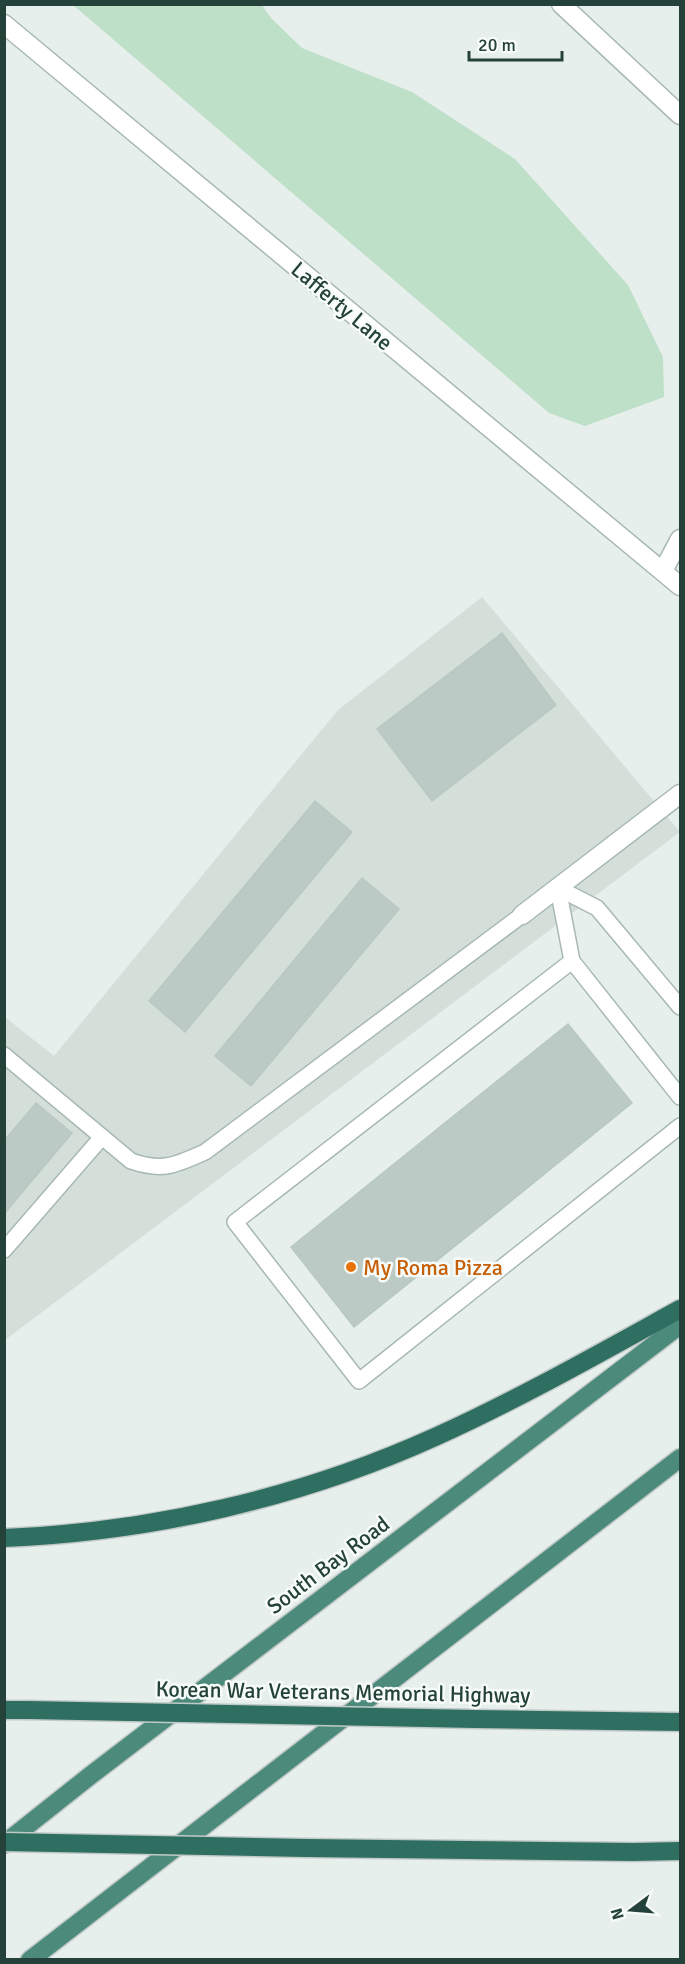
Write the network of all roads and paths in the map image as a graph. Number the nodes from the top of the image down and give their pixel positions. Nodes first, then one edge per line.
1 (561, 4) edge
2 (4, 24) edge
3 (681, 115) edge
4 (681, 538) edge
5 (663, 571) junction
6 (681, 586) edge
7 (681, 794) edge
8 (558, 888) junction
9 (522, 915) joint
10 (572, 961) junction
11 (681, 1007) edge
12 (4, 1055) edge
13 (681, 1097) edge
14 (681, 1126) edge
15 (102, 1137) junction
16 (4, 1250) edge
17 (681, 1309) edge
18 (681, 1325) edge
19 (681, 1458) edge
20 (4, 1538) edge
21 (4, 1710) edge
22 (681, 1722) edge
23 (4, 1843) edge
24 (681, 1851) edge
25 (30, 1959) edge

1 - 3 street
2 - 5 street, Lafferty Lane
4 - 5 street
5 - 6 street, Lafferty Lane
7 - 8 street
8 - 9 street
8 - 10 lane
8 - 11 lane
9 - 15 lane
10 - 13 lane
10 - 14 lane
12 - 15 lane
15 - 16 lane
17 - 20 highway
18 - 23 highway, South Bay Road
19 - 25 highway
21 - 22 highway, Korean War Veterans Memorial Highway, bridge
23 - 24 highway, bridge

